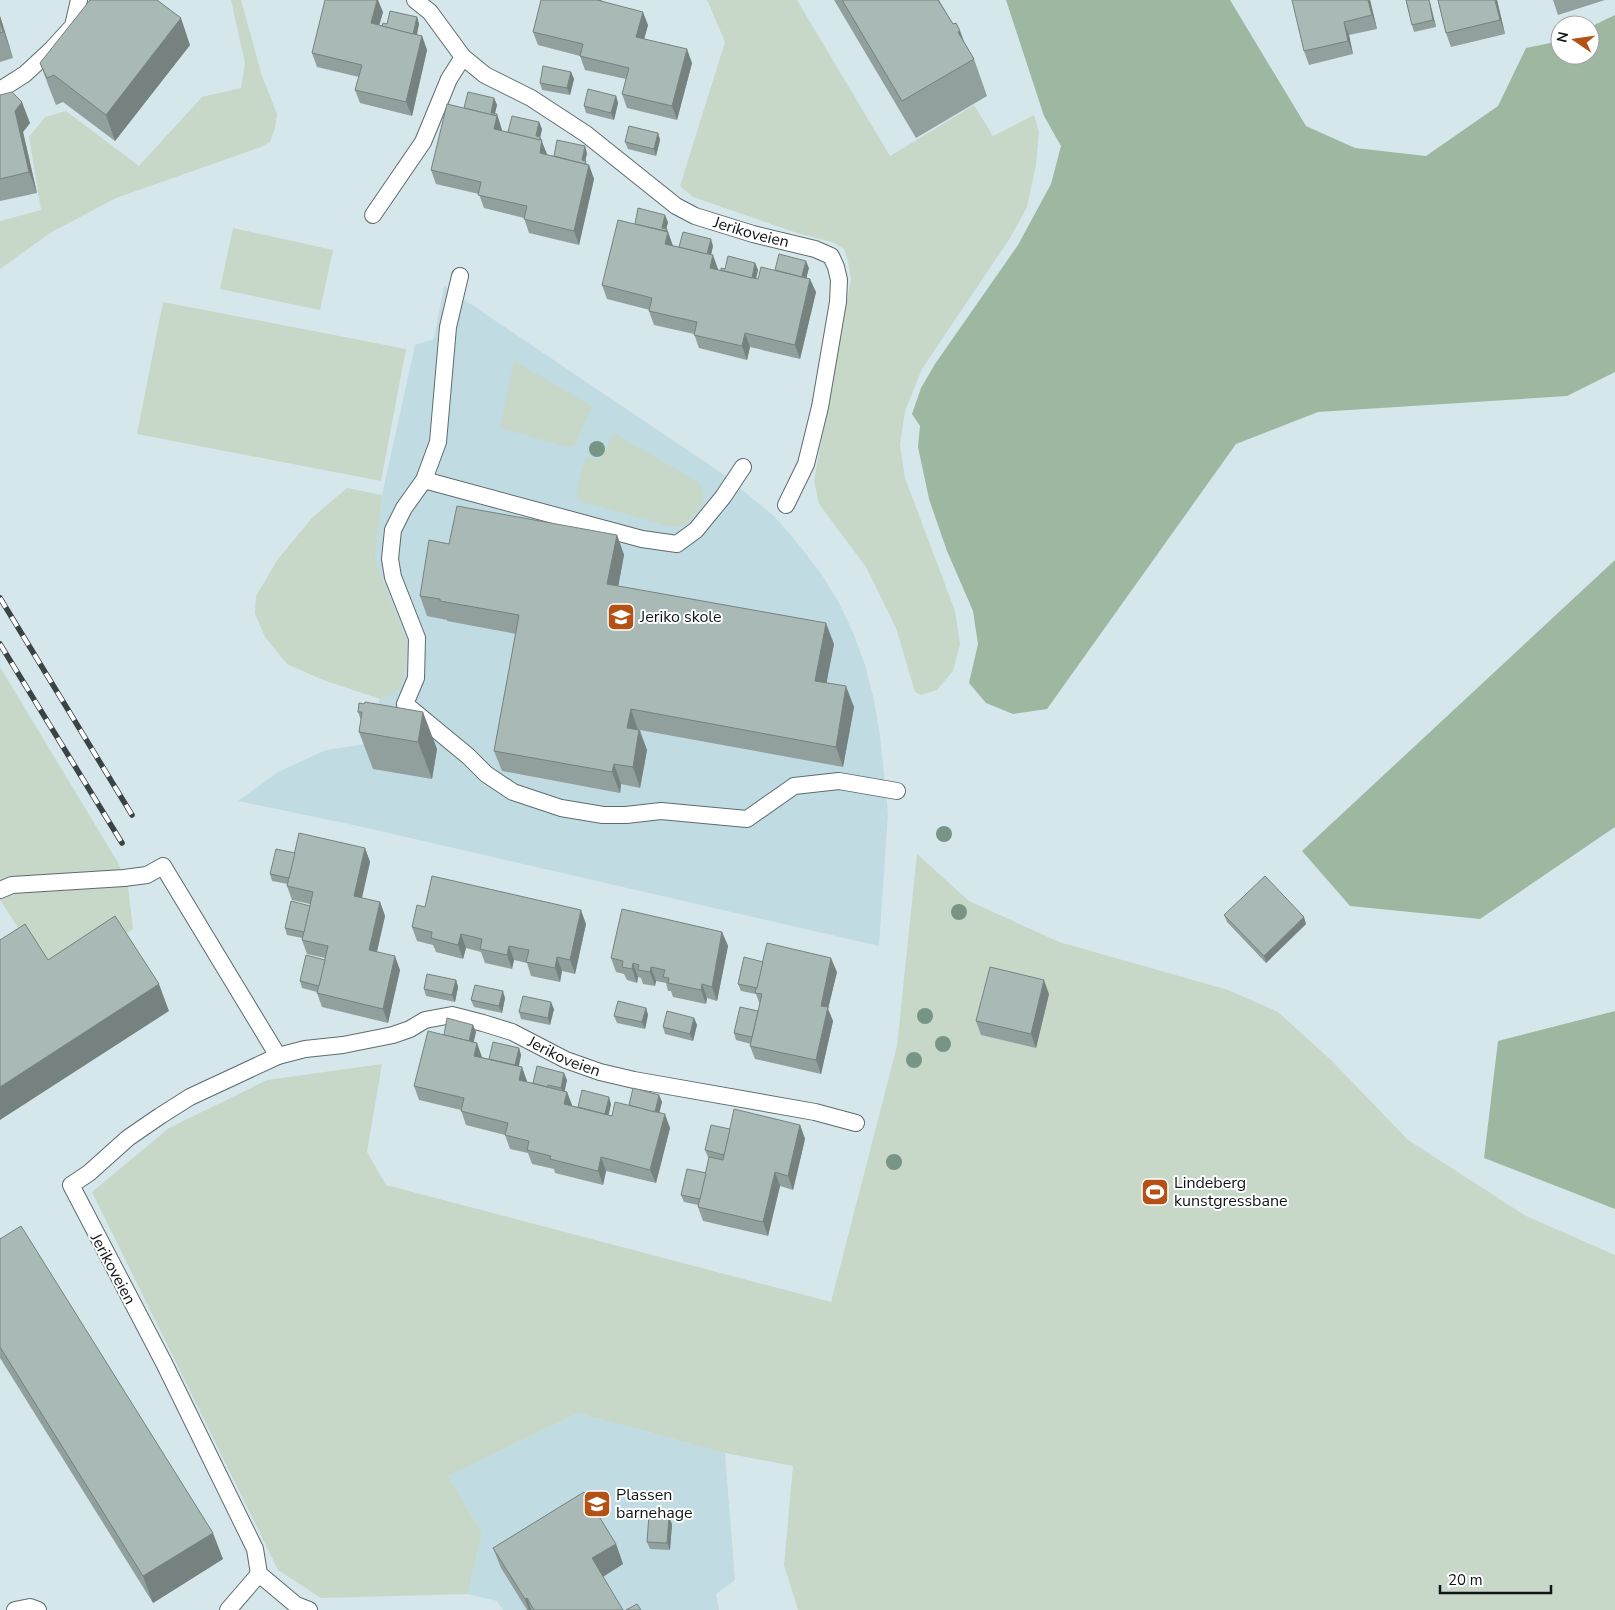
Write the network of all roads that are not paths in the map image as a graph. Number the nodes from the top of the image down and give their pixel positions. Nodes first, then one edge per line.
1 (79, 0) edge
2 (415, 0) edge
3 (463, 57) junction
4 (0, 90) edge
5 (373, 215) dead end
6 (460, 276) dead end
7 (743, 467) dead end
8 (424, 480) junction
9 (786, 505) dead end
10 (897, 791) dead end
11 (0, 890) edge
12 (278, 1056) junction
13 (856, 1123) dead end
14 (259, 1574) junction
15 (15, 1610) edge
16 (38, 1610) edge
17 (228, 1610) edge
18 (309, 1610) edge

1 - 4 lane
2 - 3 lane, Jerikoveien
3 - 5 lane
3 - 9 lane, Jerikoveien
6 - 8 lane
7 - 8 lane
8 - 10 lane
11 - 12 lane
12 - 13 lane, Jerikoveien
12 - 14 lane, Jerikoveien
14 - 17 lane
14 - 18 lane
15 - 16 lane

